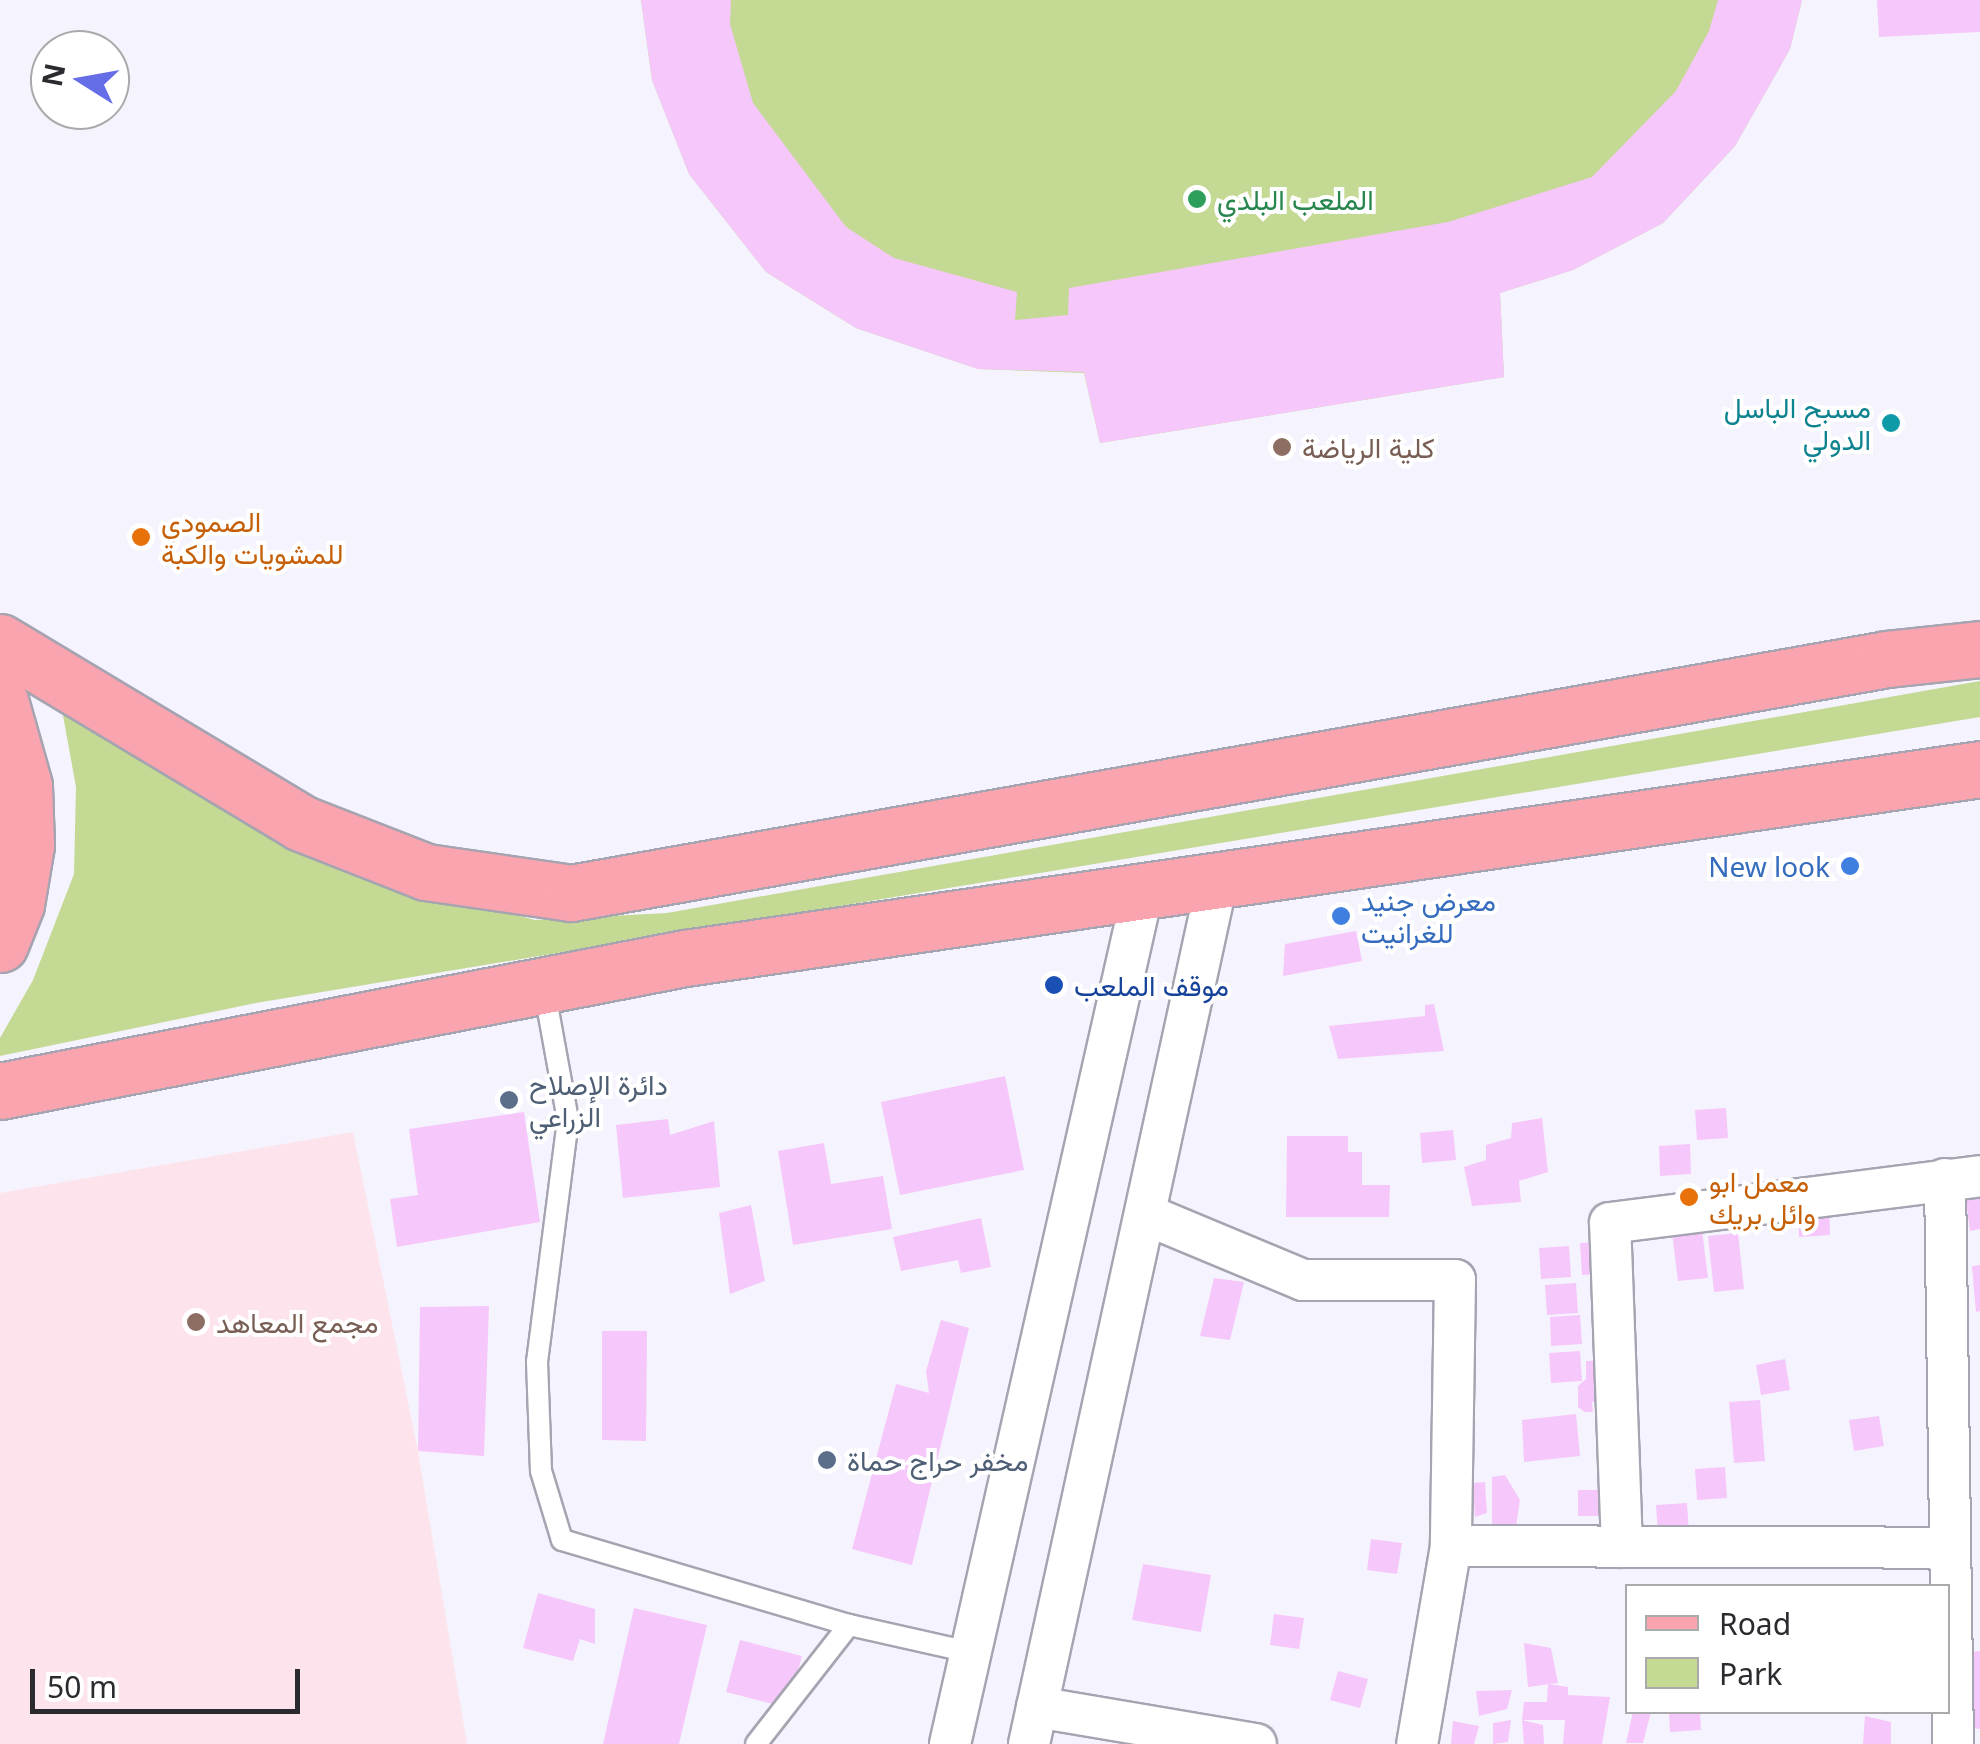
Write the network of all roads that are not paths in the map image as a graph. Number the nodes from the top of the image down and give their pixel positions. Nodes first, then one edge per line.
1 (0, 642) edge
2 (1980, 650) edge
3 (0, 701) edge
4 (1980, 769) edge
5 (1218, 877) junction
6 (1142, 896) junction
7 (0, 944) edge
8 (544, 986) junction
9 (0, 1092) edge
10 (1962, 1178) edge
11 (1147, 1215) junction
12 (1451, 1546) junction
13 (1622, 1547) junction
14 (1950, 1548) junction
15 (849, 1626) junction
16 (973, 1652) junction
17 (1033, 1726) edge
18 (756, 1744) edge
19 (950, 1744) edge
20 (1256, 1744) edge
21 (1417, 1744) edge
22 (1953, 1744) edge

1 - 2 main road
3 - 7 main road
4 - 5 main road
5 - 6 main road
5 - 11 street
6 - 8 main road
6 - 16 street
8 - 9 main road
8 - 15 lane
10 - 13 street
10 - 14 street
11 - 12 street
11 - 17 street
12 - 13 street
12 - 21 street
13 - 14 street
14 - 22 street
15 - 16 lane
15 - 18 lane
16 - 19 street
17 - 20 street

